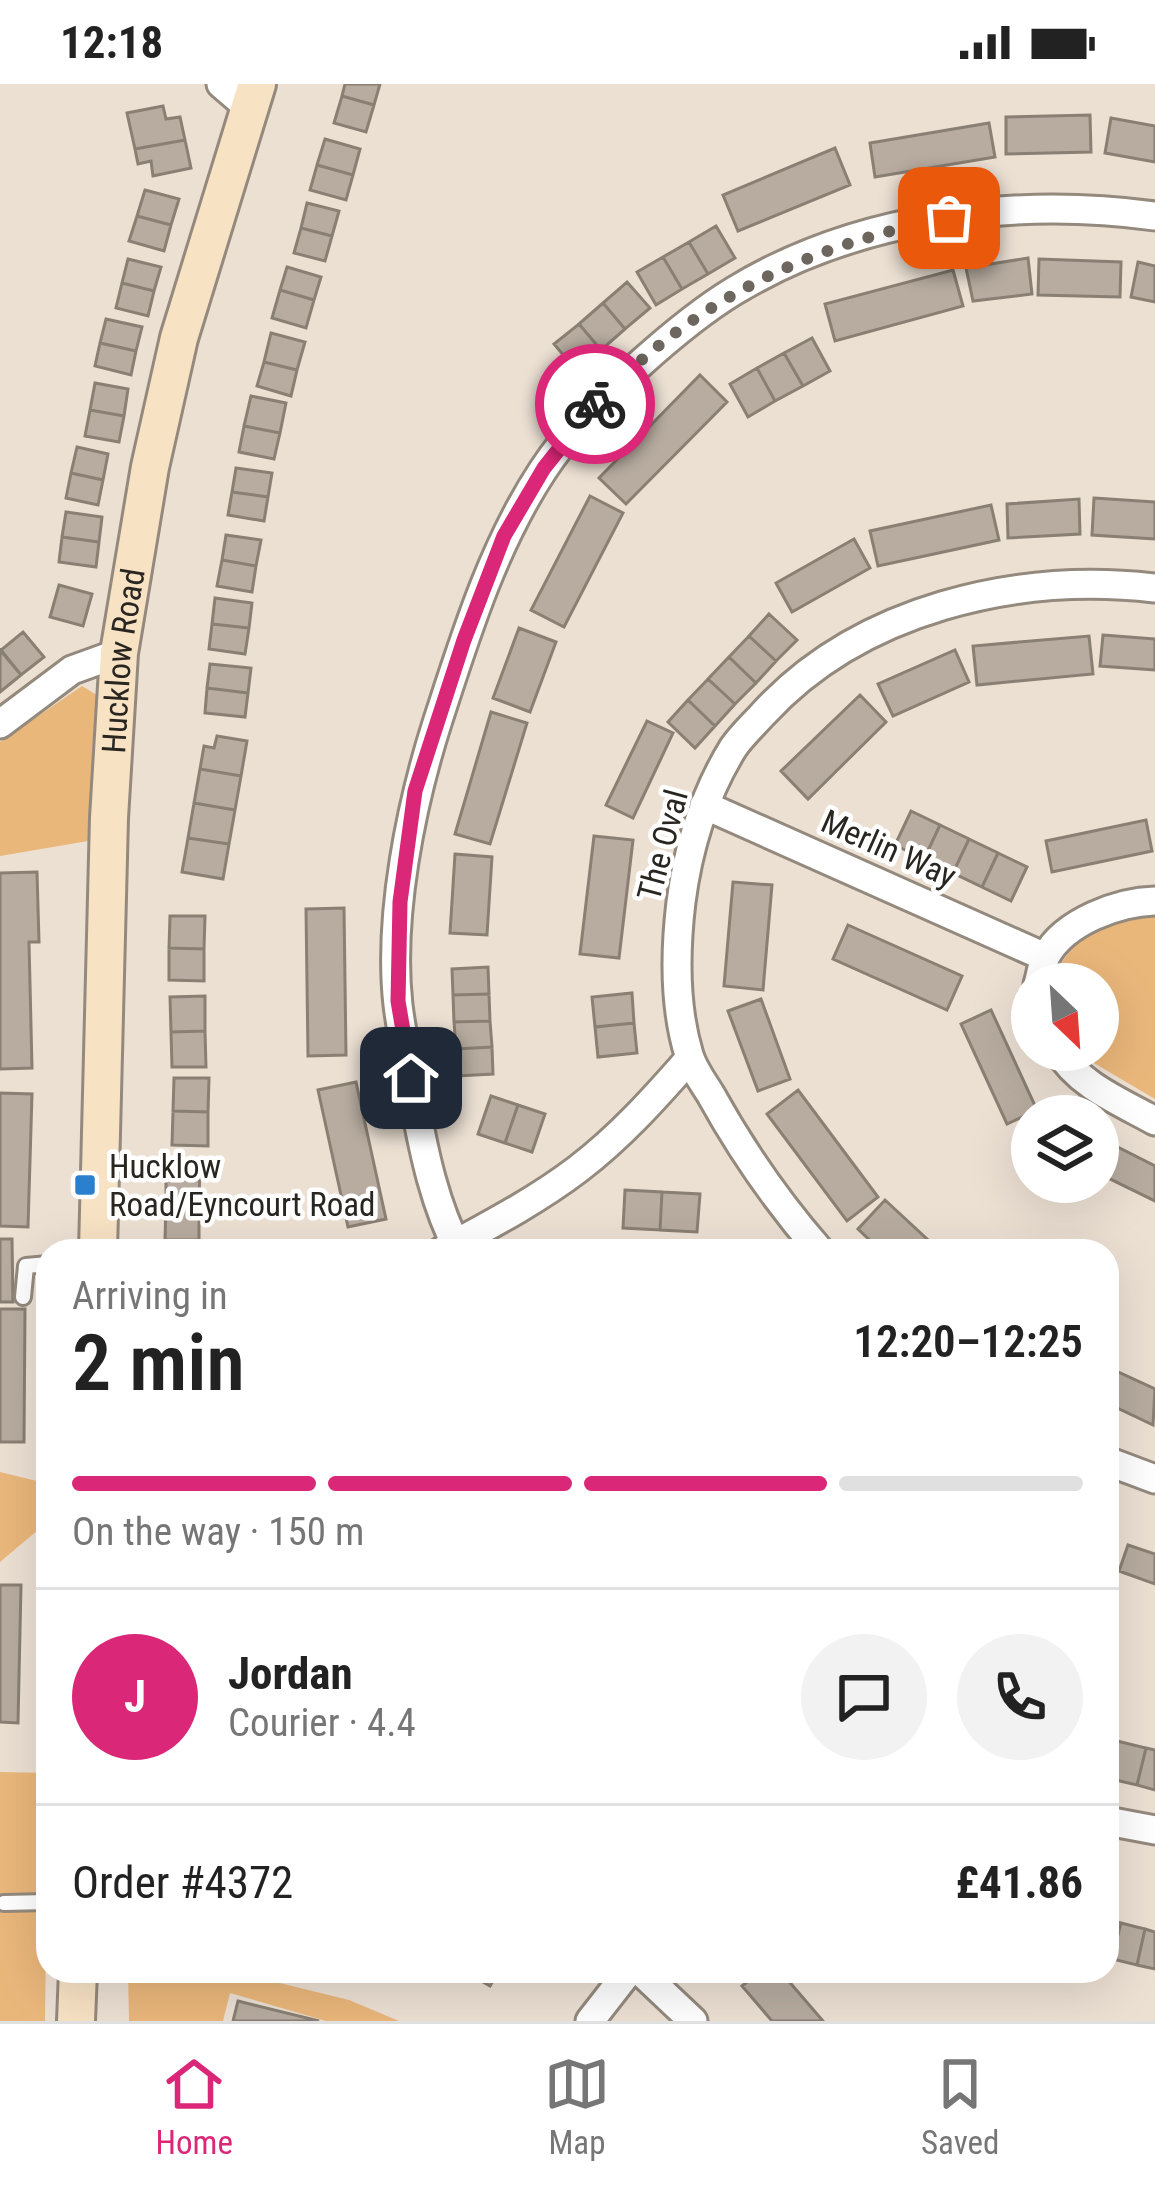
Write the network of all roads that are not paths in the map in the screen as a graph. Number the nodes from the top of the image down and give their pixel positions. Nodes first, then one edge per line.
1 (242, 92) edge
2 (1155, 216) edge
3 (1155, 588) edge
4 (119, 653) junction
5 (0, 724) edge
6 (704, 805) junction
7 (1155, 901) edge
8 (1028, 963) edge
9 (1046, 963) edge
10 (690, 1058) junction
11 (1074, 1071) edge
12 (1155, 1120) edge
13 (98, 1239) edge
14 (449, 1239) edge
15 (468, 1239) edge
16 (810, 1239) edge
17 (36, 1265) edge
18 (23, 1297) dead end
19 (1119, 1466) edge
20 (1155, 1479) edge
21 (1119, 1823) edge
22 (1155, 1830) edge
23 (36, 1902) edge
24 (4, 1903) dead end
25 (78, 1983) edge
26 (620, 1983) edge
27 (653, 1983) edge
28 (76, 2021) edge
29 (590, 2021) edge
30 (693, 2021) edge

1 - 4 street, Hucklow Road
2 - 14 street
3 - 6 street, The Oval
4 - 5 street
4 - 13 street, Hucklow Road
6 - 8 street, Merlin Way
6 - 10 street, The Oval
7 - 9 street, Merlin Way
10 - 15 street
10 - 16 street, The Oval
11 - 12 street
17 - 18 lane
19 - 20 street
21 - 22 street
23 - 24 lane
25 - 28 street
26 - 29 street
27 - 30 street

